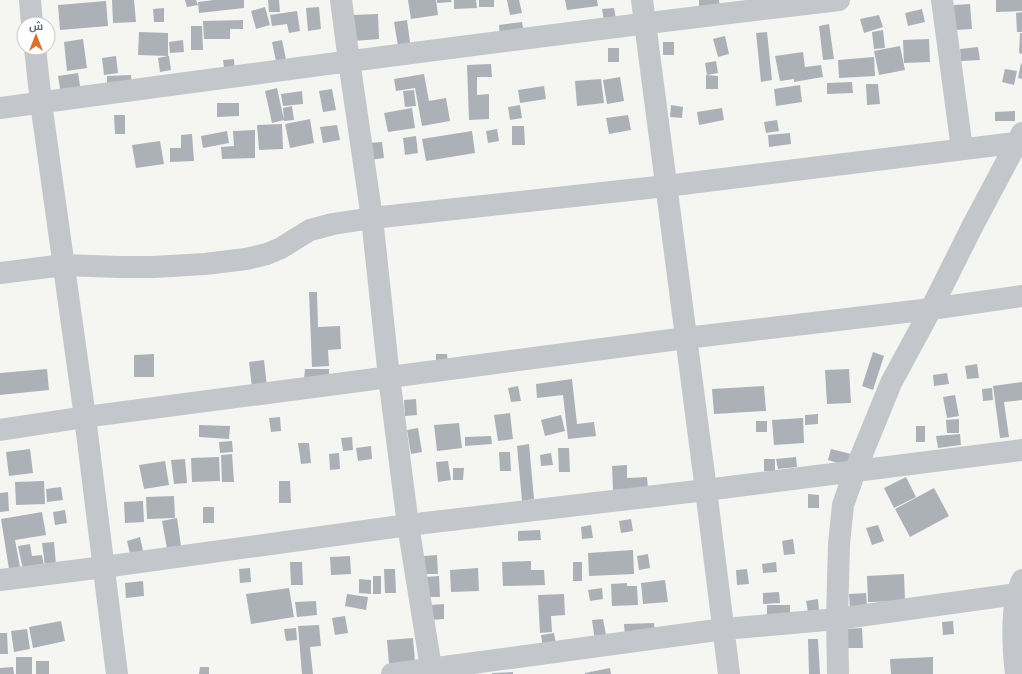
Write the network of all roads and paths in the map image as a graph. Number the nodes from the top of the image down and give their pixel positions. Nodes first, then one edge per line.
1 (30, 0) edge
2 (341, 0) edge
3 (642, 0) edge
4 (839, 0) edge
5 (942, 0) edge
6 (31, 16) edge
7 (645, 23) junction
8 (36, 56) edge
9 (349, 62) junction
10 (41, 103) junction
11 (0, 108) edge
12 (1020, 139) edge
13 (962, 149) junction
14 (666, 186) junction
15 (372, 218) junction
16 (64, 265) junction
17 (0, 273) edge
18 (1022, 296) edge
19 (931, 309) junction
20 (686, 338) junction
21 (389, 377) junction
22 (85, 417) junction
23 (0, 430) edge
24 (1022, 450) edge
25 (855, 472) junction
26 (706, 490) junction
27 (408, 525) junction
28 (104, 567) junction
29 (0, 580) edge
30 (1019, 587) edge
31 (837, 619) junction
32 (724, 630) junction
33 (432, 671) edge
34 (117, 674) edge
35 (392, 674) edge
36 (729, 674) edge
37 (838, 674) edge
38 (1016, 674) edge

1 - 6 street
2 - 9 street
3 - 7 street
4 - 7 street
5 - 13 street
7 - 9 street
7 - 14 street
8 - 10 street
9 - 10 street
9 - 15 street
10 - 11 street
10 - 16 street
12 - 13 street
12 - 19 street
13 - 14 street
14 - 15 street
14 - 20 street
15 - 16 street
15 - 21 street
16 - 17 street
16 - 22 street
18 - 19 street
19 - 20 street
19 - 25 street
20 - 21 street
20 - 26 street
21 - 22 street
21 - 27 street
22 - 23 street
22 - 28 street
24 - 25 street
25 - 26 street
25 - 31 street
26 - 27 street
26 - 32 street
27 - 28 street
27 - 33 street
28 - 29 street
28 - 34 street
30 - 31 street
30 - 38 street
31 - 32 street
31 - 37 street
32 - 33 street
32 - 36 street
33 - 35 street

